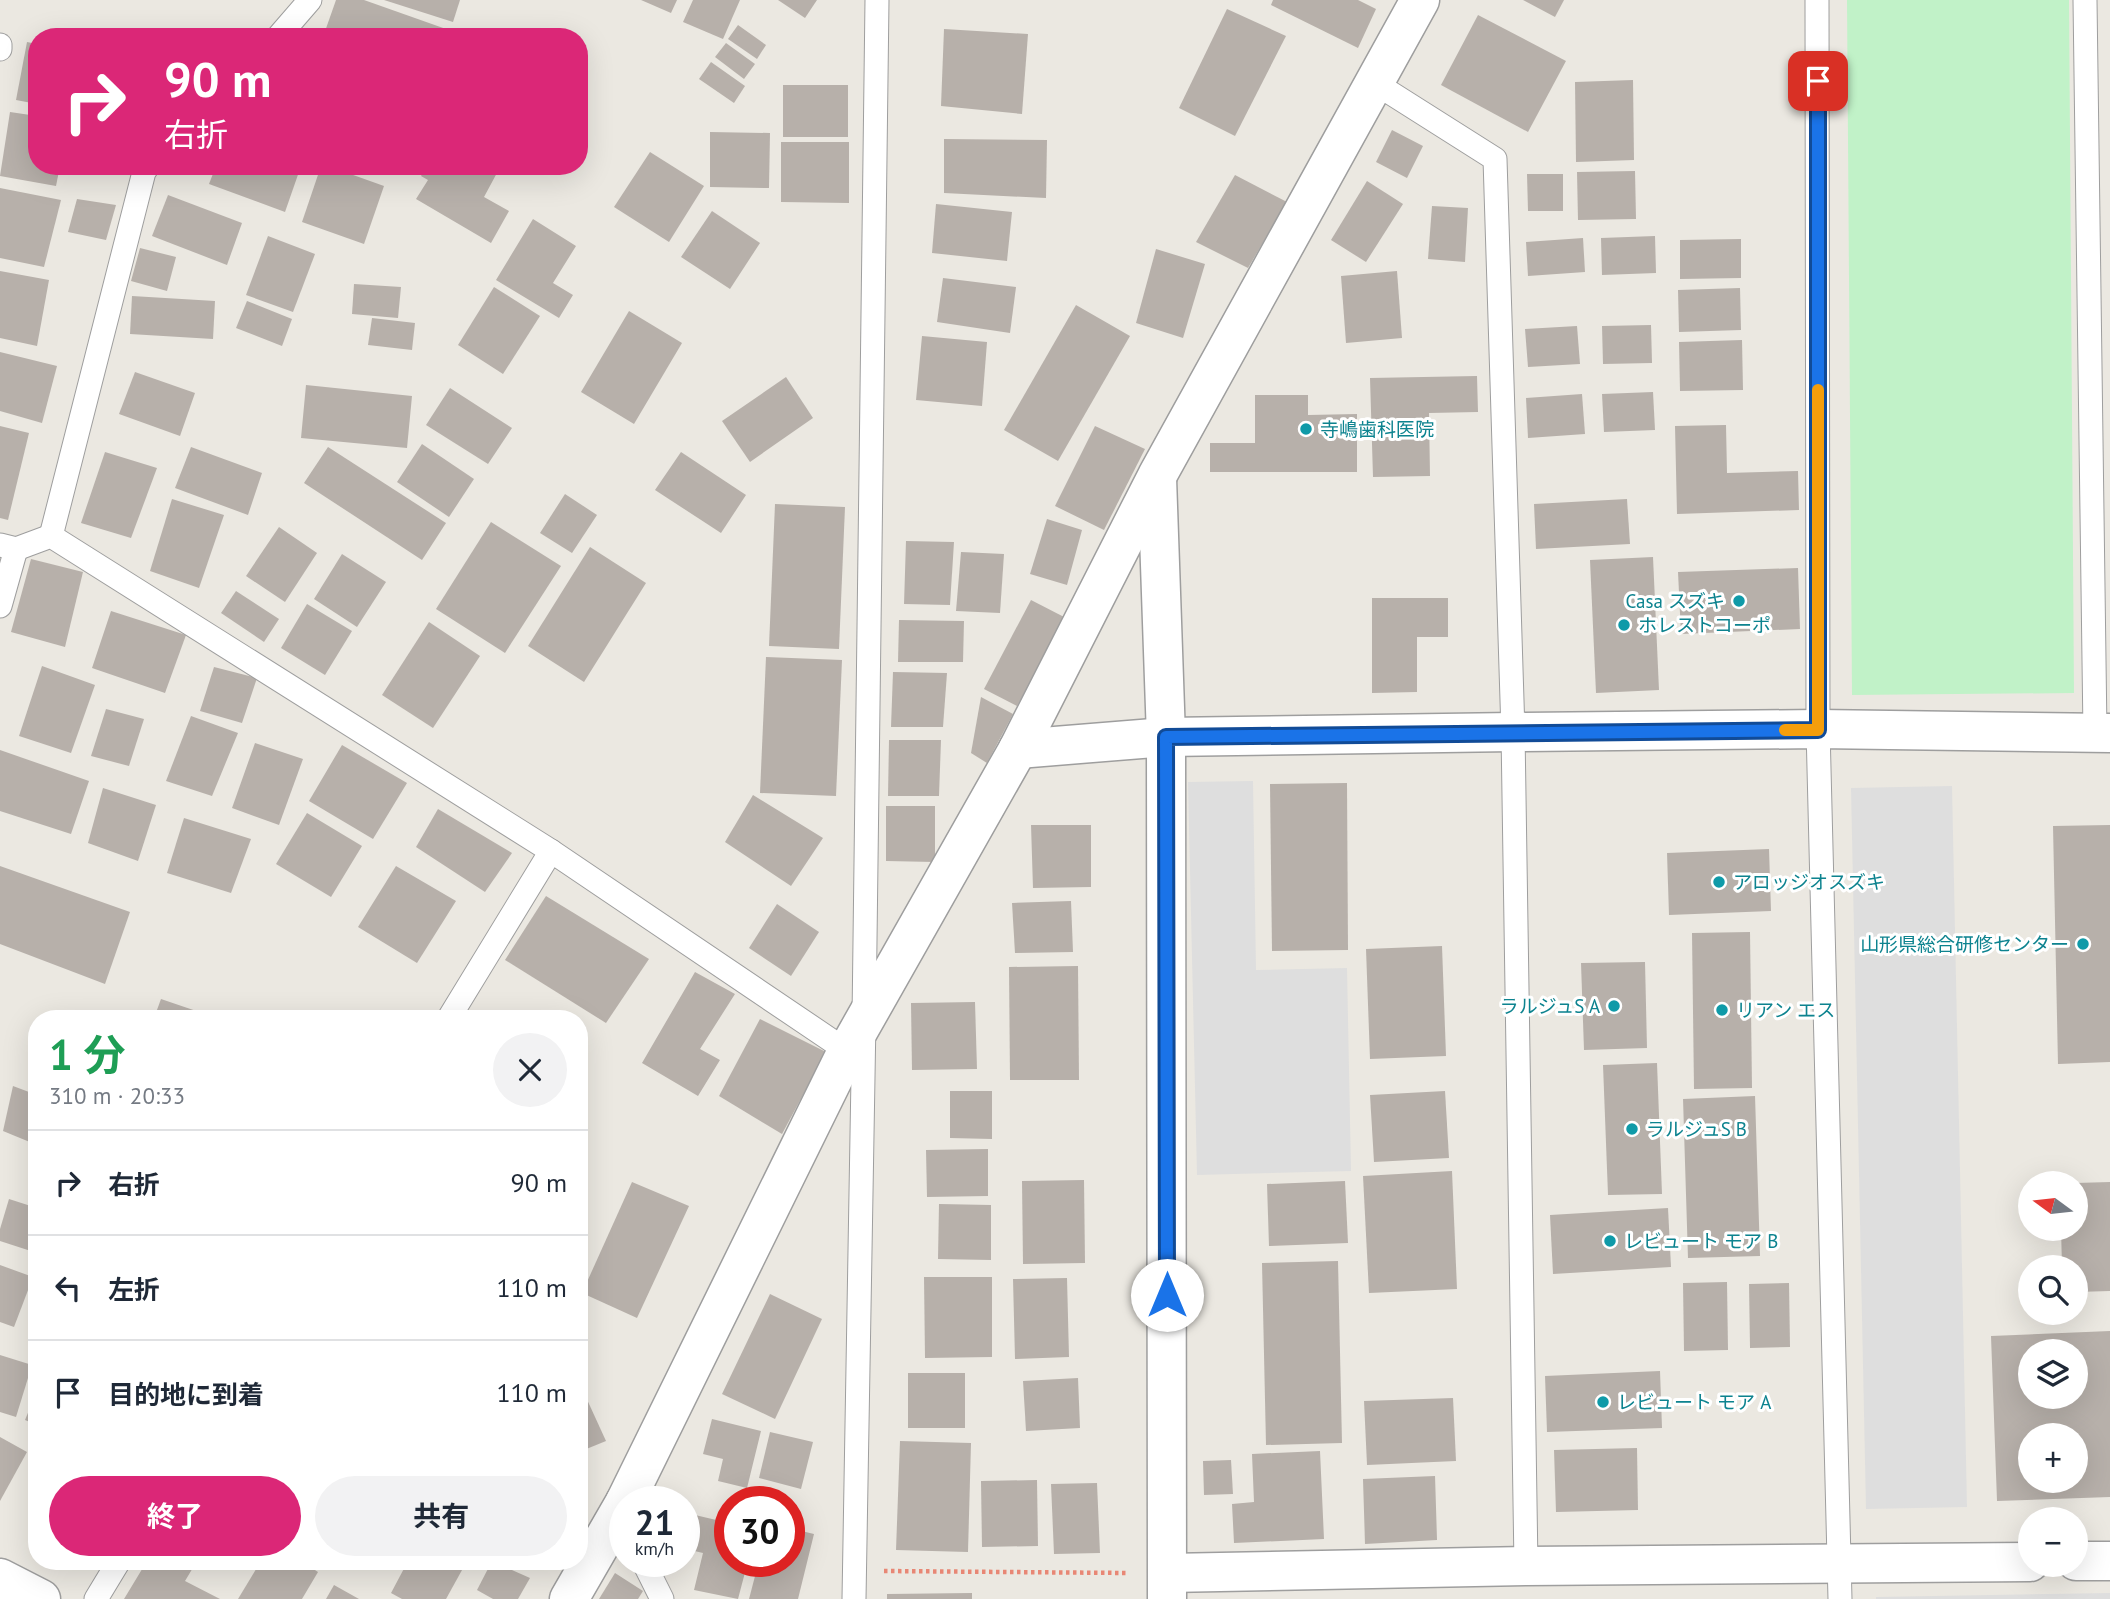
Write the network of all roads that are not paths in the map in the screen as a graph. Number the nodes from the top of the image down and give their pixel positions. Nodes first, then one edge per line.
1 (310, 0) edge
2 (877, 0) edge
3 (1420, 0) edge
4 (1817, 0) edge
5 (2085, 0) edge
6 (286, 28) edge
7 (1375, 83) junction
8 (143, 175) edge
9 (1157, 476) junction
10 (51, 536) junction
11 (8, 547) edge
12 (0, 606) edge
13 (1818, 730) junction
14 (1513, 732) junction
15 (2102, 733) edge
16 (1166, 737) junction
17 (1018, 749) junction
18 (551, 851) junction
19 (454, 1010) edge
20 (855, 1035) junction
21 (636, 1486) edge
22 (609, 1534) edge
23 (2088, 1561) edge
24 (2110, 1561) edge
25 (2018, 1563) edge
26 (1526, 1566) junction
27 (588, 1568) edge
28 (114, 1570) edge
29 (587, 1570) edge
30 (651, 1577) edge
31 (0, 1578) edge
32 (1840, 1582) edge
33 (1168, 1586) edge
34 (41, 1599) edge
35 (96, 1599) edge
36 (569, 1599) edge
37 (662, 1599) edge
38 (854, 1599) edge

1 - 6 lane
2 - 20 lane
3 - 7 street
4 - 13 lane
5 - 15 lane
7 - 9 street
7 - 14 lane
8 - 10 lane
9 - 16 street
9 - 17 street
10 - 11 lane
10 - 18 lane
11 - 12 lane
13 - 14 street
13 - 15 street
13 - 32 lane
14 - 16 street
14 - 26 lane
16 - 17 street
16 - 33 street
17 - 20 street
18 - 19 lane
18 - 20 lane
20 - 21 street
20 - 38 lane
22 - 27 street
23 - 24 street
25 - 32 street
26 - 32 street
26 - 33 street
28 - 35 lane
29 - 36 street
30 - 37 lane
31 - 34 street

